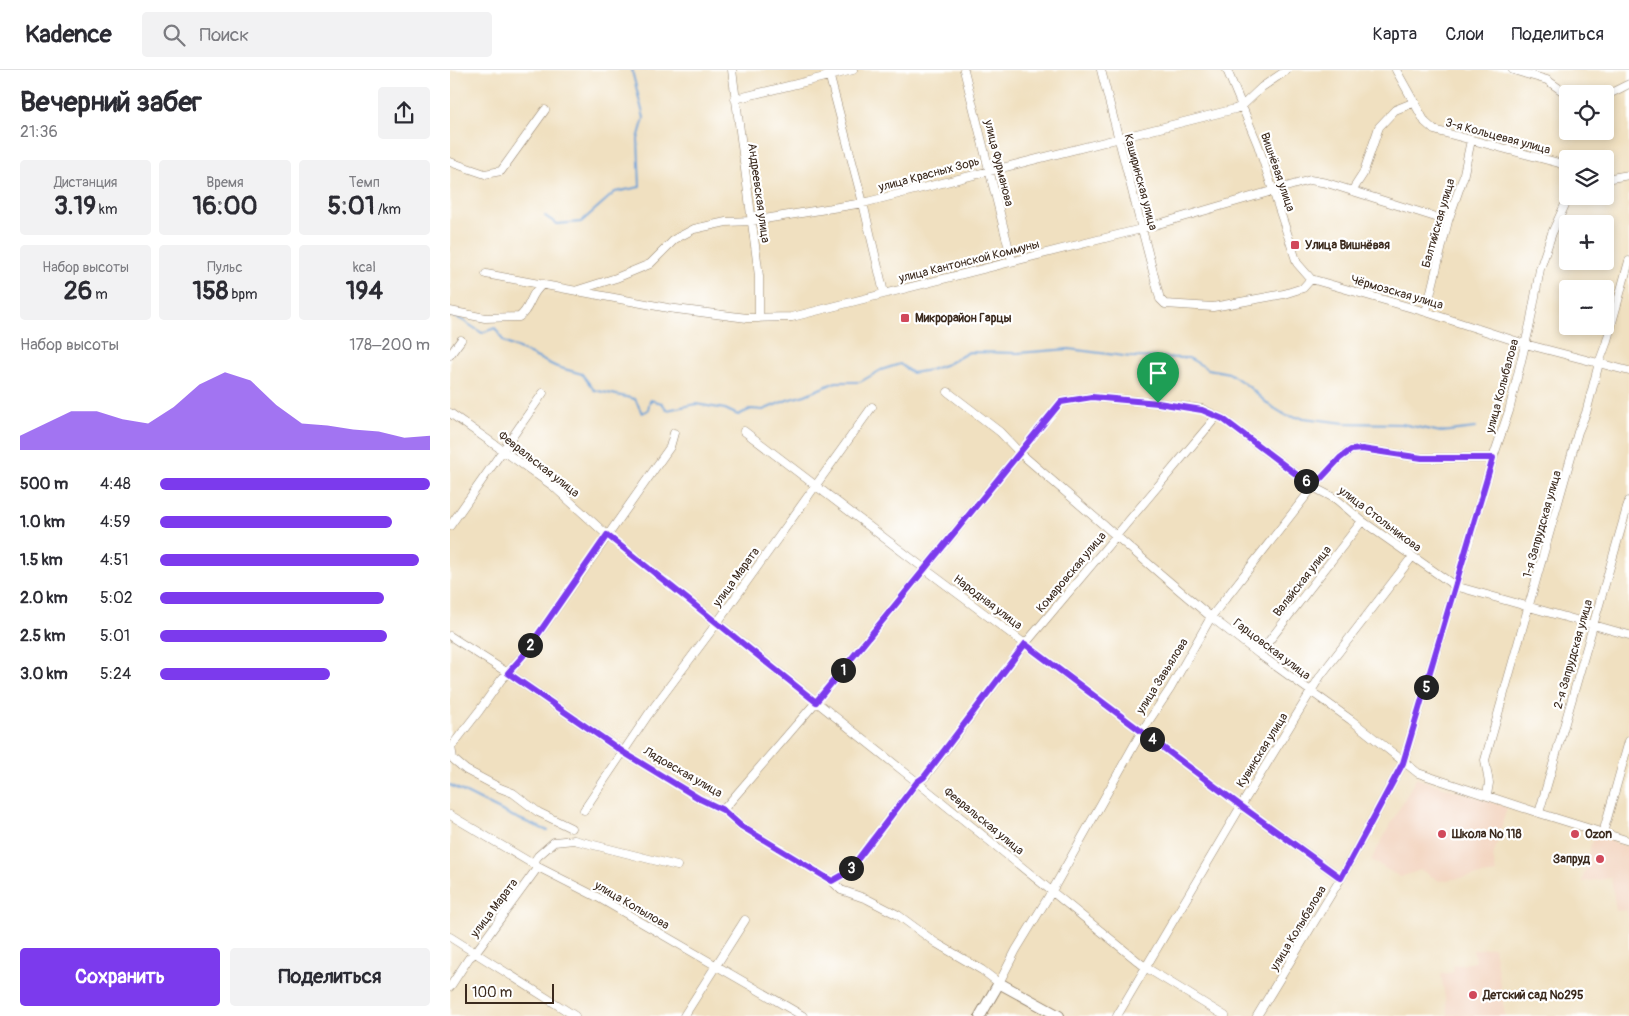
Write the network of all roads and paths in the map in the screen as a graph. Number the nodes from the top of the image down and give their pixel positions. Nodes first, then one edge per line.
1 (732, 70) edge
2 (853, 70) edge
3 (964, 70) edge
4 (1100, 70) edge
5 (1227, 70) edge
6 (1286, 70) edge
7 (1396, 70) edge
8 (1514, 70) edge
9 (828, 73) edge
10 (1628, 88) edge
11 (1559, 89) edge
12 (1614, 93) edge
13 (735, 99) junction
14 (1415, 102) junction
15 (1242, 106) junction
16 (545, 110) dead end
17 (1118, 138) junction
18 (1471, 140) junction
19 (450, 162) edge
20 (1559, 163) edge
21 (989, 170) junction
22 (1629, 175) edge
23 (1614, 178) edge
24 (1352, 191) junction
25 (1273, 192) junction
26 (863, 203) junction
27 (1565, 205) edge
28 (752, 221) junction
29 (1448, 221) junction
30 (1141, 229) junction
31 (1012, 261) junction
32 (1629, 261) edge
33 (486, 274) dead end
34 (1311, 279) junction
35 (543, 284) junction
36 (576, 290) junction
37 (884, 293) junction
38 (450, 311) edge
39 (1426, 312) junction
40 (759, 318) junction
41 (461, 340) dead end
42 (1525, 344) junction
43 (450, 355) edge
44 (1599, 363) junction
45 (1629, 372) edge
46 (948, 392) dead end
47 (543, 393) dead end
48 (872, 407) dead end
49 (450, 413) edge
50 (1217, 416) junction
51 (744, 431) dead end
52 (674, 433) dead end
53 (502, 449) junction
54 (1019, 452) junction
55 (1493, 458) junction
56 (815, 486) junction
57 (1313, 487) junction
58 (1629, 501) edge
59 (1362, 521) junction
60 (450, 526) edge
61 (607, 535) junction
62 (1116, 535) junction
63 (1412, 557) junction
64 (925, 570) junction
65 (1455, 586) junction
66 (1530, 606) junction
67 (1211, 617) junction
68 (717, 623) junction
69 (1594, 625) junction
70 (1629, 635) edge
71 (450, 636) edge
72 (1025, 644) junction
73 (1259, 654) junction
74 (508, 673) junction
75 (1311, 692) junction
76 (816, 702) junction
77 (1142, 731) junction
78 (1629, 741) edge
79 (451, 746) edge
80 (623, 752) junction
81 (1403, 763) junction
82 (917, 782) junction
83 (1487, 796) junction
84 (1241, 806) junction
85 (584, 810) dead end
86 (723, 810) junction
87 (450, 814) edge
88 (1539, 814) junction
89 (571, 828) dead end
90 (1602, 833) junction
91 (1629, 841) edge
92 (536, 865) junction
93 (677, 866) dead end
94 (1341, 878) junction
95 (832, 881) junction
96 (1052, 890) junction
97 (745, 920) dead end
98 (450, 937) edge
99 (475, 953) junction
100 (716, 966) junction
101 (1145, 967) junction
102 (999, 983) junction
103 (450, 987) edge
104 (575, 1016) edge
105 (684, 1016) edge
106 (803, 1016) edge
107 (980, 1016) edge
108 (1059, 1016) edge
109 (1117, 1016) edge
110 (1226, 1016) edge
111 (1257, 1016) edge

1 - 13 street, Андреевская улица
2 - 9 street
3 - 21 street, улица Фурманова
4 - 17 street, Каширинская улица
5 - 15 street, Вишнёвая улица
6 - 15 street, улица Красных Зорь
7 - 14 street, 3-я Кольцевая улица
8 - 11 street
9 - 13 street
9 - 26 street
10 - 12 street
13 - 28 street, Андреевская улица
14 - 18 street, 3-я Кольцевая улица
14 - 24 street
15 - 17 street, улица Красных Зорь
15 - 25 street, Вишнёвая улица
16 - 19 street
17 - 21 street, улица Красных Зорь
17 - 30 street, Каширинская улица
18 - 20 street, 3-я Кольцевая улица
18 - 29 street, Балтийская улица
21 - 26 street, улица Красных Зорь
21 - 31 street, улица Фурманова
22 - 23 street
24 - 25 street, улица Кантонской Коммуны
24 - 29 street, улица Кантонской Коммуны
25 - 30 street, улица Кантонской Коммуны
25 - 34 street, Вишнёвая улица
26 - 28 street, улица Красных Зорь
26 - 37 street
27 - 42 street, улица Колыбалова
28 - 36 street, улица Красных Зорь
28 - 40 street, Андреевская улица
29 - 39 street, Балтийская улица
30 - 31 street, улица Кантонской Коммуны
30 - 34 street, Каширинская улица
31 - 37 street, улица Кантонской Коммуны
32 - 44 street, 1-я Запрудская улица
33 - 35 street, улица Кантонской Коммуны
34 - 39 street, Чёрмозская улица
35 - 36 street, улица Кантонской Коммуны
35 - 38 street
36 - 40 street, улица Кантонской Коммуны
37 - 40 street, улица Кантонской Коммуны
39 - 42 street, Чёрмозская улица
41 - 43 street
42 - 44 street, Чёрмозская улица
42 - 55 street, улица Колыбалова
44 - 45 street, Чёрмозская улица
44 - 66 street, 1-я Запрудская улица
46 - 54 street, Гарцовская улица
47 - 53 street
48 - 56 street, улица Марата
49 - 53 street, Февральская улица
50 - 54 street, улица Стольникова
50 - 57 street, улица Стольникова
50 - 62 street, Комаровская улица
51 - 56 street, Народная улица
52 - 61 street
53 - 60 street
53 - 61 street, Февральская улица
54 - 62 street, Гарцовская улица
54 - 64 street, улица Стольникова
55 - 57 street, улица Завьялова
55 - 65 street, улица Колыбалова
56 - 64 street, Народная улица
56 - 68 street, улица Марата
57 - 59 street, улица Стольникова
57 - 67 street, улица Завьялова
58 - 69 street, 2-я Запрудская улица
59 - 63 street, улица Стольникова
59 - 73 street, Валайская улица
61 - 68 street, Февральская улица
61 - 74 street
62 - 67 street, Гарцовская улица
62 - 72 street, Комаровская улица
63 - 65 street, улица Стольникова
63 - 75 street, Кувинская улица
64 - 72 street, Народная улица
64 - 76 street, улица Стольникова
65 - 66 street, улица Стольникова
65 - 81 street, улица Колыбалова
66 - 69 street, улица Стольникова
66 - 83 street, 1-я Запрудская улица
67 - 73 street, Гарцовская улица
67 - 77 street, улица Завьялова
68 - 76 street, Февральская улица
68 - 80 street, улица Марата
69 - 70 street, улица Стольникова
69 - 88 street, 2-я Запрудская улица
71 - 74 street, Лядовская улица
72 - 77 street, Народная улица
72 - 82 street, Комаровская улица
73 - 75 street, Гарцовская улица
74 - 79 street
74 - 80 street, Лядовская улица
75 - 81 street, Гарцовская улица
75 - 84 street, Кувинская улица
76 - 82 street, Февральская улица
76 - 86 street, улица Стольникова
77 - 84 street, Народная улица
77 - 96 street, улица Завьялова
78 - 90 street
79 - 89 street
80 - 85 street, улица Марата
80 - 86 street, Лядовская улица
81 - 83 street, Гарцовская улица
81 - 94 street, улица Колыбалова
82 - 95 street, Комаровская улица
82 - 96 street, Февральская улица
83 - 88 street, Гарцовская улица
84 - 94 street, Народная улица
84 - 101 street, Кувинская улица
86 - 95 street, Лядовская улица
87 - 92 street, улица Копылова
88 - 90 street, Гарцовская улица
90 - 91 street, Гарцовская улица
92 - 93 street, улица Марата
92 - 99 street, улица Марата
92 - 100 street, улица Копылова
94 - 111 street, улица Колыбалова
95 - 102 street, Лядовская улица
96 - 101 street, Февральская улица
96 - 102 street, улица Завьялова
97 - 100 street
98 - 99 street
99 - 103 street, улица Марата
99 - 104 street
100 - 105 street
100 - 106 street, улица Копылова
101 - 109 street, Кувинская улица
101 - 110 street, Февральская улица
102 - 107 main road, улица Завьялова
102 - 108 main road, Лядовская улица

